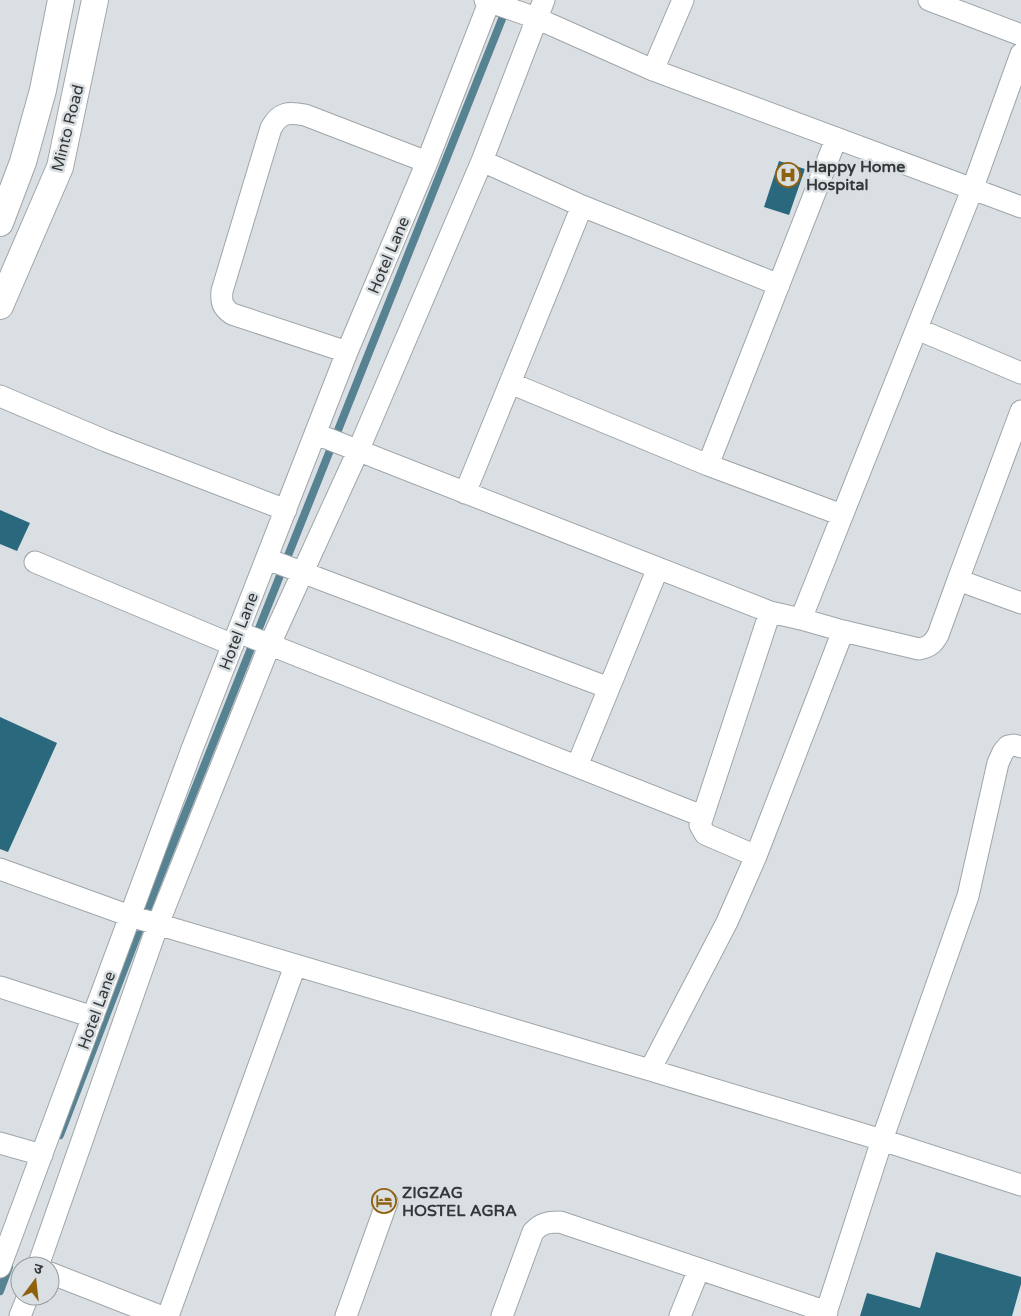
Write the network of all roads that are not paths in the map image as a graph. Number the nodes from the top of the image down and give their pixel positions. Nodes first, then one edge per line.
1 (61, 0) edge
2 (95, 0) edge
3 (489, 0) edge
4 (683, 0) edge
5 (928, 0) edge
6 (540, 9) edge
7 (1021, 35) edge
8 (1021, 54) edge
9 (653, 70) junction
10 (836, 139) junction
11 (427, 162) junction
12 (482, 162) junction
13 (972, 190) junction
14 (582, 206) junction
15 (1021, 207) edge
16 (0, 223) edge
17 (779, 285) junction
18 (0, 306) edge
19 (917, 329) junction
20 (347, 352) junction
21 (1021, 372) edge
22 (510, 383) junction
23 (0, 396) edge
24 (1021, 411) edge
25 (316, 434) junction
26 (355, 449) junction
27 (708, 465) junction
28 (465, 493) junction
29 (286, 510) junction
30 (842, 515) junction
31 (267, 559) junction
32 (34, 562) dead end
33 (658, 568) junction
34 (302, 572) junction
35 (958, 580) junction
36 (1021, 603) edge
37 (770, 612) junction
38 (801, 619) junction
39 (843, 632) junction
40 (236, 638) junction
41 (270, 644) junction
42 (609, 688) junction
43 (1021, 747) edge
44 (577, 766) junction
45 (702, 816) junction
46 (756, 856) junction
47 (0, 869) edge
48 (130, 916) junction
49 (154, 923) junction
50 (295, 966) junction
51 (0, 987) edge
52 (93, 1017) junction
53 (650, 1070) junction
54 (882, 1140) junction
55 (0, 1143) edge
56 (42, 1155) junction
57 (1021, 1185) edge
58 (387, 1202) dead end
59 (21, 1256) edge
60 (22, 1256) edge
61 (699, 1269) junction
62 (60, 1277) edge
63 (826, 1314) edge
64 (160, 1316) edge
65 (168, 1316) edge
66 (346, 1316) edge
67 (502, 1316) edge
68 (680, 1316) edge

1 - 16 street, Minto Road
2 - 18 street, Minto Road
3 - 6 street
3 - 11 street, Hotel Lane
4 - 9 street
5 - 7 street
6 - 9 street
6 - 12 street
8 - 13 street
9 - 10 street
10 - 13 street
10 - 17 street
11 - 20 street, Hotel Lane
11 - 20 street
12 - 14 street
12 - 26 street
13 - 15 street
13 - 19 street
14 - 17 street
14 - 22 street
17 - 27 street
19 - 21 street
19 - 30 street
20 - 25 street, Hotel Lane
22 - 27 street
22 - 28 street
23 - 29 street
24 - 35 street
25 - 26 street
25 - 29 street, Hotel Lane
26 - 28 street
26 - 34 street
27 - 30 street
28 - 33 street
29 - 31 street, Hotel Lane
30 - 38 street
31 - 34 street
31 - 40 street, Hotel Lane
32 - 40 street
33 - 37 street
33 - 42 street
34 - 41 street
34 - 42 street
35 - 36 street
35 - 39 street
37 - 38 street
37 - 45 street
38 - 39 street
39 - 46 street
40 - 41 street
40 - 48 street, Hotel Lane
41 - 44 street
41 - 49 street
42 - 44 street
43 - 54 street
44 - 45 street
45 - 46 street
46 - 53 street
47 - 48 street
48 - 49 street
48 - 52 street, Hotel Lane
49 - 50 street
49 - 60 street
50 - 53 street
50 - 65 street
51 - 52 street
52 - 56 street, Hotel Lane
53 - 54 street
54 - 57 street
54 - 63 street
55 - 56 street
56 - 59 street, Hotel Lane
58 - 66 street
61 - 63 street
61 - 67 street
61 - 68 street
62 - 64 street

